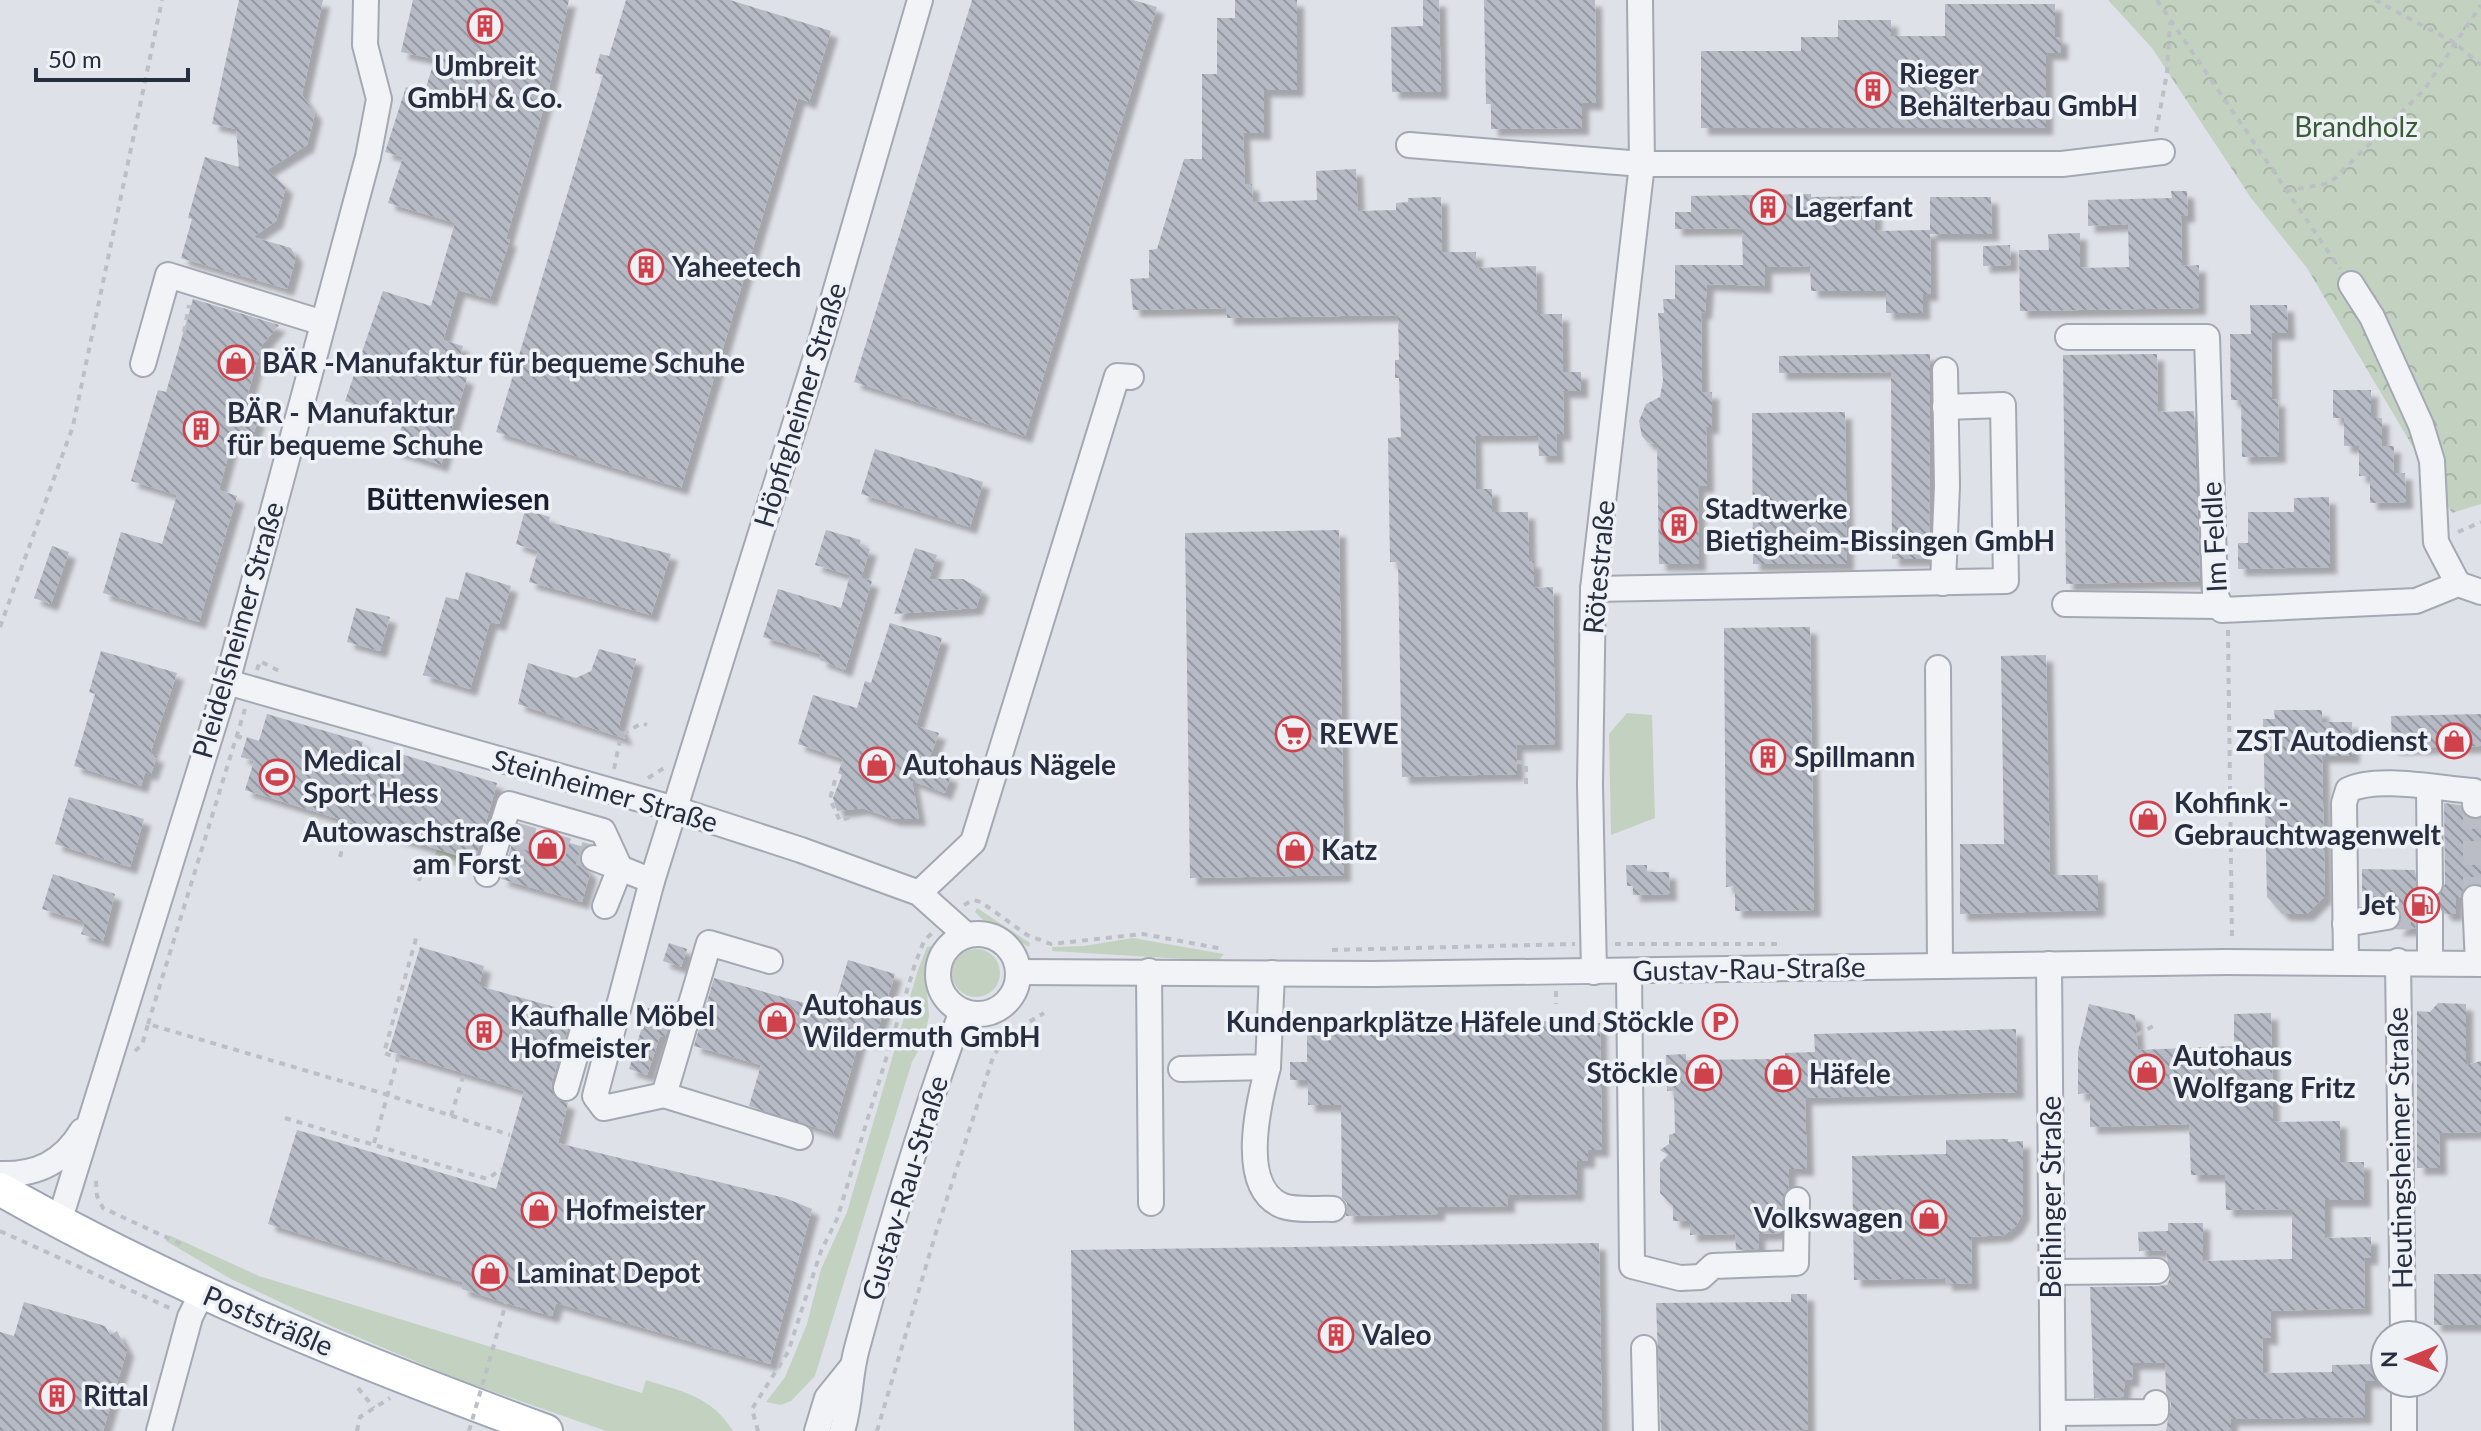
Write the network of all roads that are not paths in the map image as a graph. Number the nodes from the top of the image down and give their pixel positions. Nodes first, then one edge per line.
1 (366, 0) edge
2 (920, 0) edge
3 (1640, 0) edge
4 (1409, 145) dead end
5 (2157, 153) road end
6 (1642, 164) junction
7 (2351, 284) road end
8 (323, 323) junction
9 (2068, 337) dead end
10 (143, 364) dead end
11 (1945, 370) dead end
12 (1131, 377) dead end
13 (1945, 407) junction
14 (1943, 583) junction
15 (2458, 584) junction
16 (1593, 589) junction
17 (2481, 592) edge
18 (2065, 604) dead end
19 (2223, 609) junction
20 (1938, 668) dead end
21 (227, 682) junction
22 (2429, 788) junction
23 (2474, 798) dead end
24 (675, 809) junction
25 (594, 858) tunnel mouth
26 (620, 868) junction
27 (487, 874) dead end
28 (652, 881) junction
29 (2430, 884) dead end
30 (919, 893) junction
31 (2475, 898) dead end
32 (605, 906) dead end
33 (2387, 921) tunnel mouth
34 (2424, 921) dead end
35 (2345, 924) junction
36 (966, 935) junction
37 (770, 961) dead end
38 (2346, 961) junction
39 (2398, 961) junction
40 (2430, 962) junction
41 (2049, 964) junction
42 (2480, 964) edge
43 (1940, 965) junction
44 (1149, 971) junction
45 (1018, 972) junction
46 (1594, 972) junction
47 (1629, 972) junction
48 (1272, 973) junction
49 (962, 1011) junction
50 (613, 1023) junction
51 (1268, 1067) junction
52 (1181, 1069) dead end
53 (566, 1088) dead end
54 (664, 1095) junction
55 (92, 1116) junction
56 (800, 1137) dead end
57 (0, 1174) edge
58 (0, 1189) edge
59 (1797, 1200) dead end
60 (1151, 1203) dead end
61 (1333, 1209) dead end
62 (59, 1222) junction
63 (2157, 1271) dead end
64 (2052, 1272) junction
65 (196, 1305) junction
66 (2403, 1319) edge
67 (1644, 1348) dead end
68 (2404, 1399) edge
69 (2156, 1403) dead end
70 (2053, 1422) edge
71 (823, 1429) edge
72 (159, 1431) edge
73 (546, 1431) edge
74 (1646, 1431) edge
75 (2404, 1431) edge

1 - 8 street, Pleidelsheimer Straße
2 - 24 street, Höpfigheimer Straße
3 - 6 street, Rötestraße
4 - 6 street
5 - 6 street
6 - 16 street, Rötestraße
7 - 15 street
8 - 10 street
8 - 21 street, Pleidelsheimer Straße
9 - 19 street, Im Feldle
11 - 13 street
12 - 30 street
13 - 14 street
13 - 14 street
14 - 16 street
15 - 17 street
15 - 19 street, Im Feldle
16 - 46 street, Rötestraße
18 - 19 street
20 - 43 street
21 - 24 street, Steinheimer Straße
21 - 55 street, Pleidelsheimer Straße
22 - 23 street
22 - 29 street
22 - 35 street
24 - 28 street, Höpfigheimer Straße
24 - 30 street, Steinheimer Straße
25 - 26 street
26 - 27 street
26 - 28 street
26 - 32 street
28 - 50 street, Höpfigheimer Straße
30 - 36 street, Steinheimer Straße
31 - 42 street
33 - 35 street
34 - 40 street
35 - 38 street
36 - 45 street
36 - 49 street
37 - 54 street
38 - 39 street, Gustav-Rau-Straße
38 - 41 street, Gustav-Rau-Straße
39 - 40 street, Gustav-Rau-Straße
39 - 66 street, Heutingsheimer Straße
40 - 42 street, Gustav-Rau-Straße
41 - 43 street, Gustav-Rau-Straße
41 - 64 street, Beihinger Straße
43 - 47 street, Gustav-Rau-Straße
44 - 45 street, Gustav-Rau-Straße
44 - 48 street, Gustav-Rau-Straße
44 - 60 street
45 - 49 street
46 - 47 street, Gustav-Rau-Straße
46 - 48 street, Gustav-Rau-Straße
47 - 59 street
48 - 51 street
49 - 71 street, Gustav-Rau-Straße
50 - 53 street
50 - 54 street, Höpfigheimer Straße
51 - 52 street
51 - 61 street
54 - 56 street
55 - 57 street, Pleidelsheimer Straße
55 - 62 street, Pleidelsheimer Straße
58 - 62 main road, Poststräßle
62 - 65 main road, Poststräßle
63 - 64 street
64 - 70 street, Beihinger Straße
65 - 72 street
65 - 73 main road, Poststräßle
67 - 74 street
68 - 75 street
69 - 70 street

